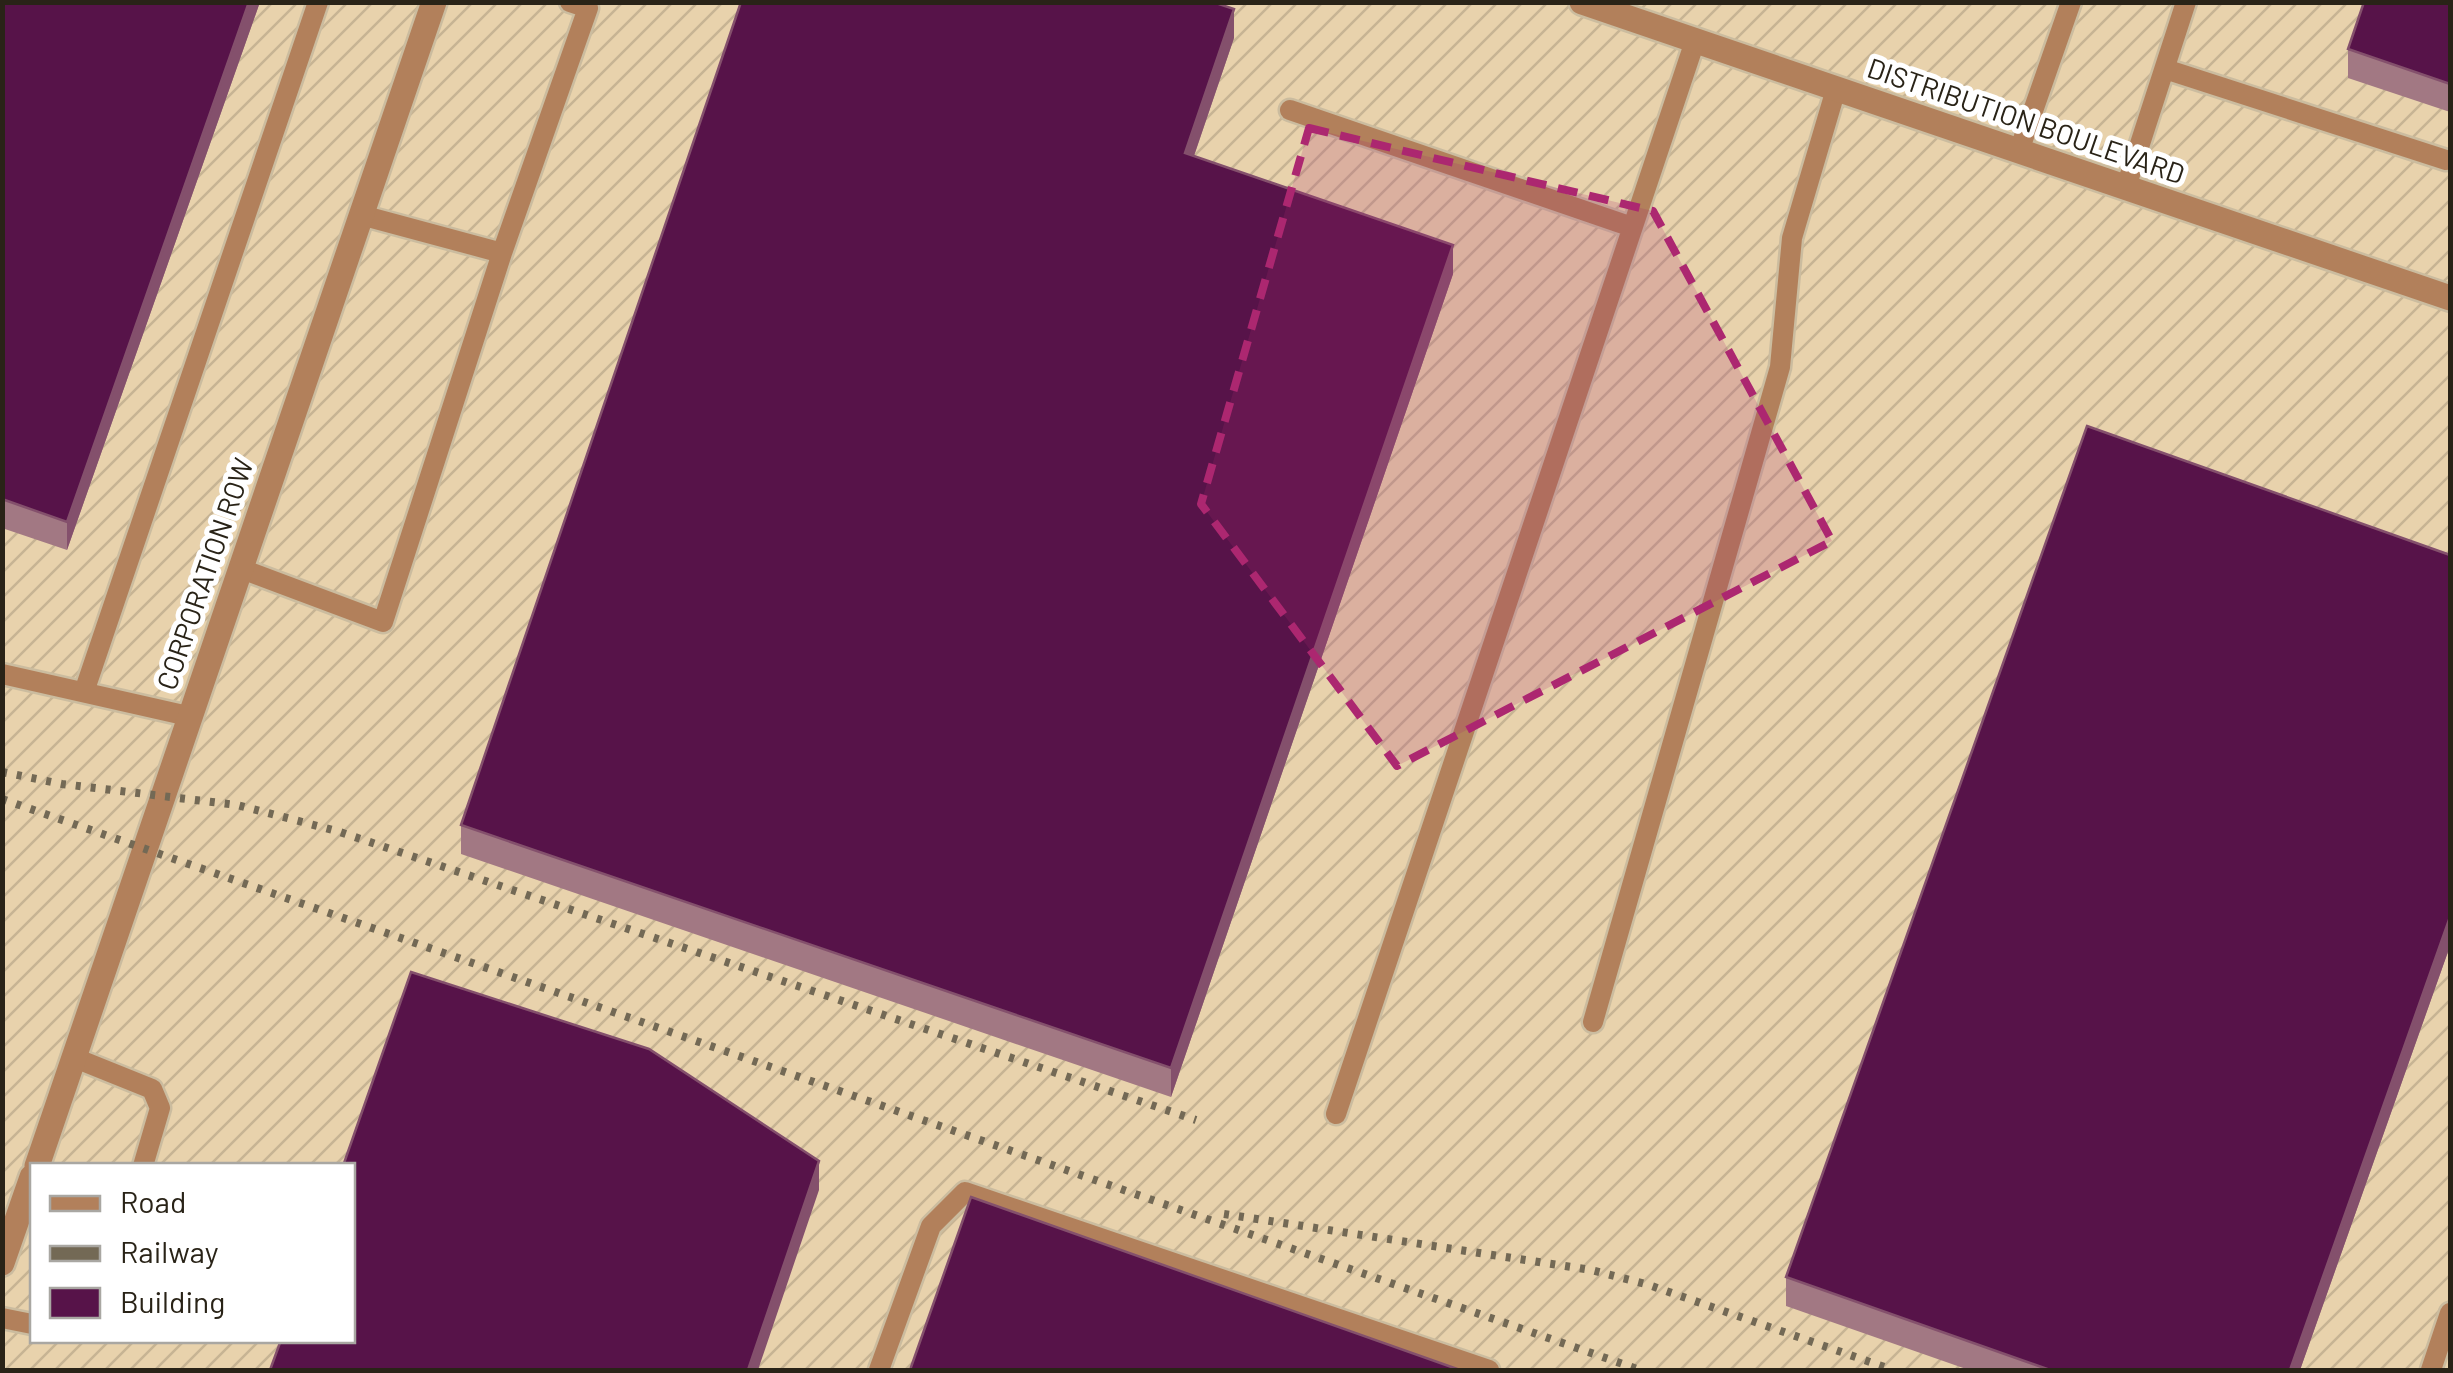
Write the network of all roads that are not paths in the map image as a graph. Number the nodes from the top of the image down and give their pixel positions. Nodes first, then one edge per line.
1 (318, 2) edge
2 (434, 2) edge
3 (570, 2) edge
4 (1582, 2) edge
5 (2071, 2) edge
6 (2186, 2) edge
7 (1694, 41) junction
8 (2164, 69) junction
9 (1836, 89) junction
10 (1290, 110) dead end
11 (2019, 151) junction
12 (2446, 160) dead end
13 (2126, 187) junction
14 (360, 215) junction
15 (1632, 227) junction
16 (502, 253) junction
17 (2450, 298) edge
18 (239, 568) junction
19 (2, 674) edge
20 (84, 692) junction
21 (188, 716) junction
22 (1593, 1022) dead end
23 (75, 1058) junction
24 (1336, 1114) dead end
25 (38, 1163) edge
26 (144, 1163) edge
27 (30, 1184) edge
28 (2, 1263) edge
29 (2450, 1313) edge
30 (2, 1318) edge
31 (30, 1324) edge
32 (879, 1370) edge
33 (1488, 1370) edge
34 (2431, 1370) edge

1 - 20 lane
2 - 14 street, CORPORATION ROW
3 - 16 lane
4 - 7 street, DISTRIBUTION BOULEVARD
5 - 11 lane
6 - 8 lane
7 - 9 street, DISTRIBUTION BOULEVARD
7 - 15 lane
8 - 12 lane
8 - 13 lane
9 - 11 street, DISTRIBUTION BOULEVARD
9 - 22 lane
10 - 15 lane
11 - 13 street, DISTRIBUTION BOULEVARD
13 - 17 street, DISTRIBUTION BOULEVARD
14 - 16 lane
14 - 18 street, CORPORATION ROW
15 - 24 lane
16 - 18 lane
18 - 21 street, CORPORATION ROW
19 - 20 lane
20 - 21 lane
21 - 23 street, CORPORATION ROW
23 - 25 street, CORPORATION ROW
23 - 26 lane
27 - 28 street
29 - 34 lane
30 - 31 lane
32 - 33 lane

